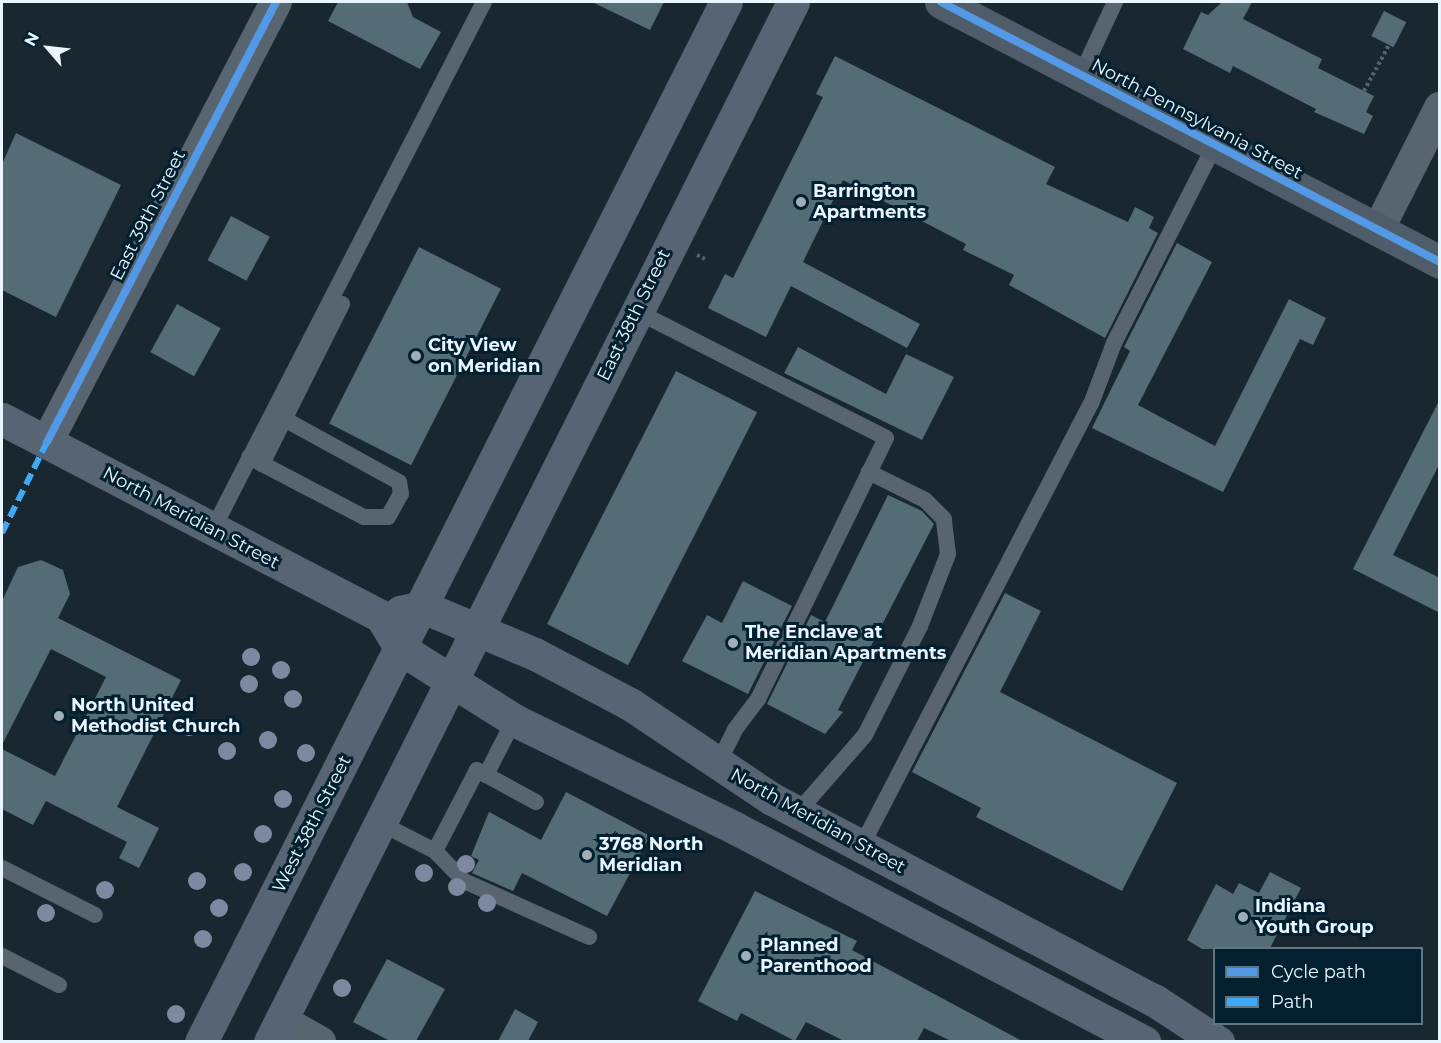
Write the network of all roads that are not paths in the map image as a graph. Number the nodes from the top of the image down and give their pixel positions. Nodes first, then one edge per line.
1 (276, 2) edge
2 (484, 2) edge
3 (726, 2) edge
4 (793, 2) edge
5 (1112, 4) edge
6 (956, 5) edge
7 (1081, 75) junction
8 (1440, 108) edge
9 (1215, 145) junction
10 (1378, 230) junction
11 (1440, 262) edge
12 (342, 304) dead end
13 (636, 311) junction
14 (2, 419) edge
15 (284, 419) junction
16 (47, 442) junction
17 (256, 460) junction
18 (869, 472) junction
19 (213, 529) junction
20 (423, 607) junction
21 (381, 616) junction
22 (476, 630) junction
23 (400, 649) junction
24 (451, 681) junction
25 (514, 720) junction
26 (718, 764) junction
27 (486, 775) junction
28 (536, 802) dead end
29 (797, 813) junction
30 (380, 823) junction
31 (861, 847) junction
32 (435, 851) junction
33 (2, 868) edge
34 (95, 915) dead end
35 (589, 937) dead end
36 (2, 956) edge
37 (59, 985) dead end
38 (275, 1031) edge
39 (201, 1041) edge
40 (320, 1041) edge
41 (1144, 1041) edge
42 (1218, 1041) edge

1 - 16 street, East 39th Street
2 - 17 lane
3 - 20 main road
4 - 13 main road, East 38th Street
5 - 7 lane
6 - 7 street, North Pennsylvania Street
7 - 9 street, North Pennsylvania Street
8 - 10 street
9 - 10 street, North Pennsylvania Street
9 - 31 lane
10 - 11 street, North Pennsylvania Street
12 - 15 lane
13 - 18 lane
13 - 22 main road, East 38th Street
14 - 16 main road, North Meridian Street
15 - 17 lane
15 - 17 lane
16 - 19 main road, North Meridian Street
17 - 19 lane
18 - 26 lane
18 - 29 lane
19 - 21 main road, North Meridian Street
20 - 21 main road
20 - 22 main road, North Meridian Street
20 - 23 main road, West 38th Street
21 - 23 main road
22 - 24 main road
22 - 26 main road, North Meridian Street
23 - 24 main road
23 - 39 main road, West 38th Street
24 - 25 main road
24 - 30 main road
25 - 27 lane
25 - 41 main road
26 - 29 main road, North Meridian Street
27 - 28 lane
27 - 32 lane
29 - 31 main road, North Meridian Street
30 - 32 lane
30 - 38 main road
31 - 42 main road, North Meridian Street
32 - 35 lane
33 - 34 lane
36 - 37 lane
38 - 40 street

